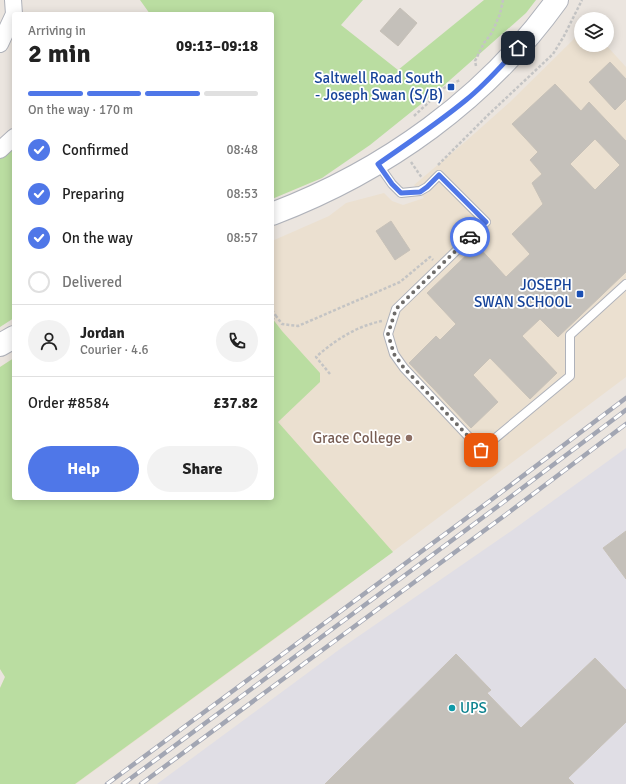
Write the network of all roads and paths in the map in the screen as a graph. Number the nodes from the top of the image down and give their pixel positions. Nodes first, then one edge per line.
1 (13, 0) edge
2 (503, 0) edge
3 (557, 0) edge
4 (582, 0) edge
5 (14, 12) edge
6 (12, 18) edge
7 (0, 44) edge
8 (465, 77) dead end
9 (488, 80) junction
10 (413, 117) dead end
11 (12, 139) edge
12 (0, 150) edge
13 (408, 158) dead end
14 (378, 164) junction
15 (433, 169) dead end
16 (427, 187) junction
17 (274, 213) edge
18 (440, 266) junction
19 (626, 284) edge
20 (274, 313) edge
21 (276, 316) joint
22 (392, 319) junction
23 (12, 338) edge
24 (0, 345) edge
25 (330, 374) dead end

1 - 5 street
2 - 9 path
3 - 9 street
4 - 15 path
6 - 7 street
8 - 10 path
9 - 14 street
11 - 12 street
13 - 16 path
14 - 16 lane
14 - 17 street
16 - 18 lane
18 - 21 path
18 - 22 lane
19 - 22 lane
20 - 21 path
22 - 25 path
23 - 24 street

